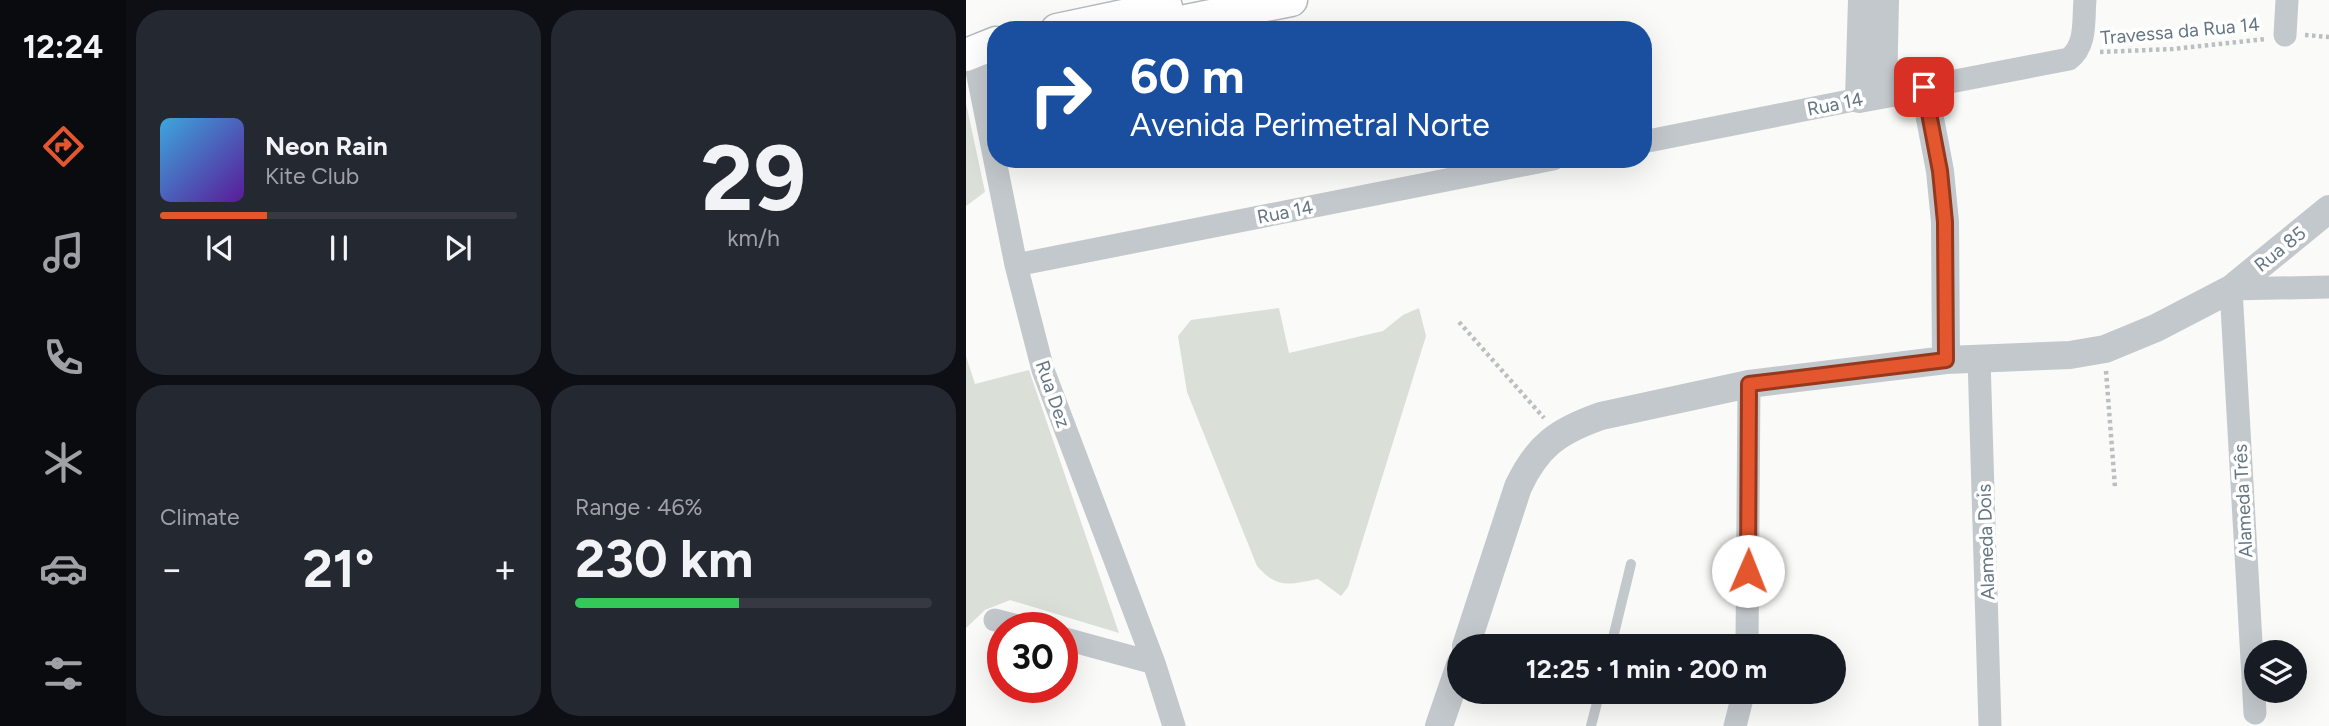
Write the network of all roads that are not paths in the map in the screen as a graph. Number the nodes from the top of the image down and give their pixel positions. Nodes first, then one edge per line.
1 (1292, 0) edge
2 (1862, 0) edge
3 (1885, 0) edge
4 (2085, 0) edge
5 (2287, 0) edge
6 (1201, 4) edge
7 (1107, 21) edge
8 (1162, 21) edge
9 (2285, 35) road end
10 (979, 56) edge
11 (1924, 87) junction
12 (1871, 97) junction
13 (987, 101) edge
14 (1652, 140) edge
15 (999, 168) edge
16 (1507, 168) edge
17 (2329, 209) edge
18 (1016, 265) junction
19 (2329, 287) edge
20 (2231, 289) junction
21 (1979, 358) junction
22 (1946, 360) junction
23 (1749, 384) junction
24 (1631, 564) dead end
25 (1470, 634) edge
26 (1614, 634) edge
27 (1747, 634) edge
28 (1078, 642) edge
29 (1154, 663) junction
30 (1447, 703) edge
31 (1597, 704) edge
32 (1741, 704) edge
33 (2255, 713) dead end
34 (1174, 726) edge
35 (1439, 726) edge
36 (1591, 726) edge
37 (1735, 726) edge
38 (1990, 726) edge

1 - 6 main road
2 - 12 street
3 - 12 street
4 - 11 street, Rua 14
5 - 9 street
6 - 7 main road
6 - 8 main road
10 - 13 street, Rua Dez
11 - 12 street, Rua 14
11 - 22 street
12 - 14 street, Rua 14
15 - 18 street, Rua Dez
16 - 18 street, Rua 14
17 - 20 street, Rua 85
18 - 29 street, Rua Dez
19 - 20 street
20 - 21 street, Rua 85
20 - 33 street, Alameda Três
21 - 22 street, Rua 85
21 - 38 street, Alameda Dois
22 - 23 street, Rua 85
23 - 25 street, Rua 85
23 - 27 street
24 - 26 lane
28 - 29 street
29 - 34 street, Rua Dez
30 - 35 street
31 - 36 lane
32 - 37 street

